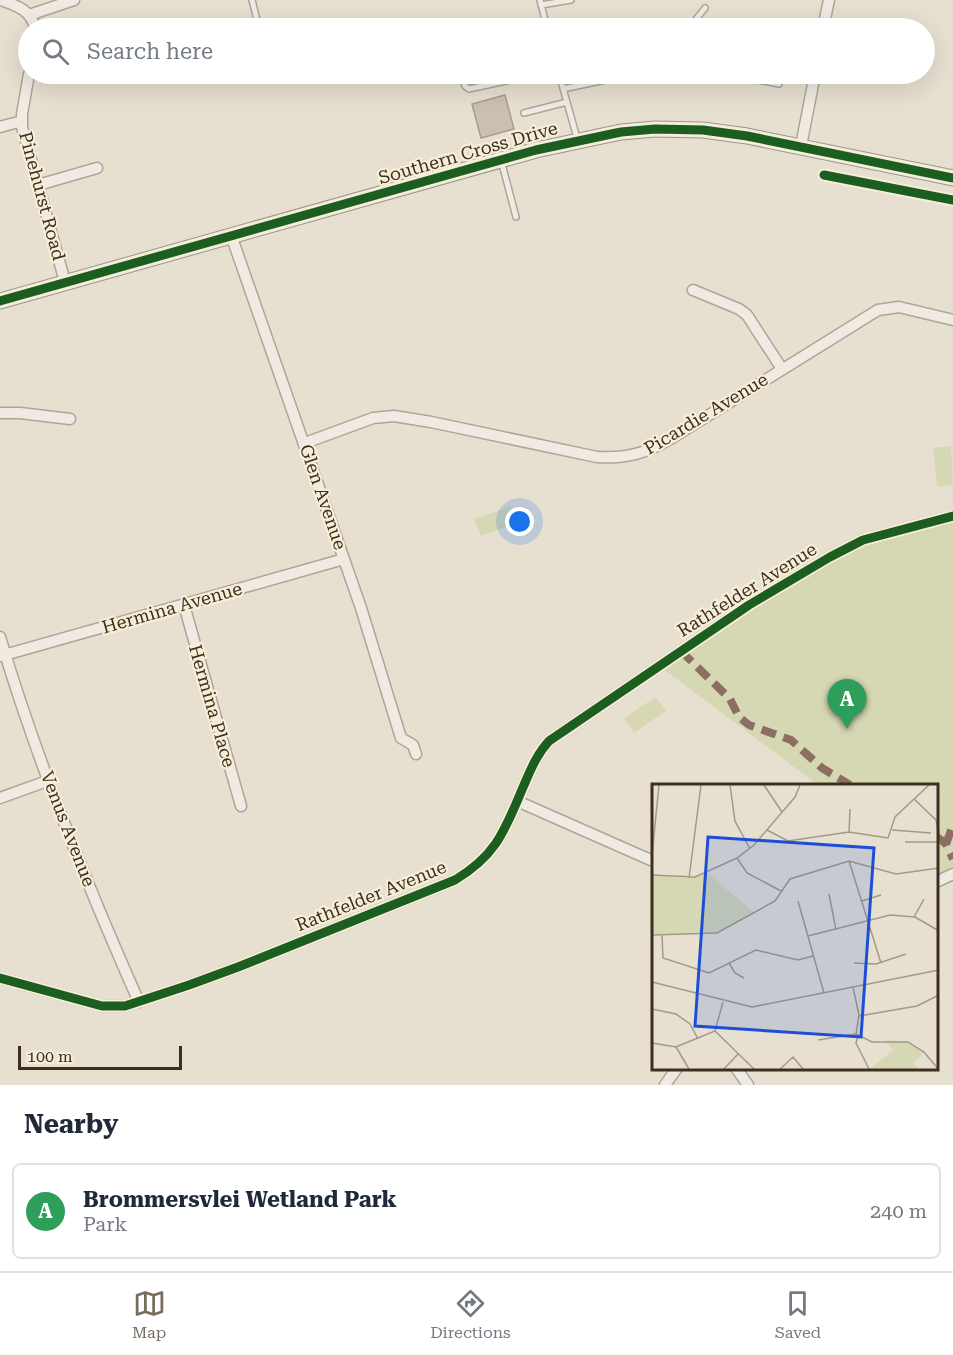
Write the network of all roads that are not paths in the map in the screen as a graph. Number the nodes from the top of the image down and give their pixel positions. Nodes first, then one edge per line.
1 (2, 0) edge
2 (74, 0) edge
3 (252, 0) edge
4 (571, 0) edge
5 (829, 0) edge
6 (541, 2) edge
7 (21, 3) edge
8 (705, 8) dead end
9 (29, 15) junction
10 (30, 18) edge
11 (256, 18) edge
12 (545, 18) edge
13 (698, 18) edge
14 (826, 18) edge
15 (28, 84) edge
16 (464, 84) edge
17 (492, 84) edge
18 (562, 84) edge
19 (586, 84) edge
20 (813, 84) edge
21 (563, 89) junction
22 (567, 102) junction
23 (524, 113) dead end
24 (22, 121) junction
25 (0, 127) edge
26 (577, 140) junction
27 (801, 146) junction
28 (501, 160) junction
29 (97, 168) dead end
30 (953, 178) edge
31 (38, 185) junction
32 (516, 217) dead end
33 (231, 235) junction
34 (65, 282) junction
35 (693, 290) dead end
36 (0, 301) edge
37 (953, 320) edge
38 (782, 369) junction
39 (0, 413) edge
40 (70, 419) dead end
41 (305, 443) junction
42 (953, 516) edge
43 (344, 559) junction
44 (184, 605) junction
45 (0, 637) edge
46 (3, 655) edge
47 (416, 754) dead end
48 (50, 780) junction
49 (0, 798) edge
50 (518, 801) junction
51 (241, 806) dead end
52 (652, 861) edge
53 (953, 874) edge
54 (938, 881) edge
55 (0, 978) edge
56 (139, 1002) junction
57 (676, 1070) edge
58 (737, 1070) edge
59 (665, 1085) edge
60 (748, 1085) edge

1 - 7 street
2 - 9 street
3 - 11 lane
4 - 6 lane
5 - 14 street
6 - 12 lane
7 - 9 street
8 - 13 lane
9 - 10 street
15 - 24 street, Pinehurst Road
16 - 17 lane
18 - 21 lane
19 - 21 lane
20 - 27 street
21 - 22 lane
22 - 23 lane
22 - 26 lane
24 - 25 street
24 - 31 street, Pinehurst Road
26 - 27 street, Southern Cross Drive
26 - 28 street, Southern Cross Drive
27 - 30 street, Southern Cross Drive
28 - 32 lane
28 - 33 street, Southern Cross Drive
29 - 31 street
31 - 34 street, Pinehurst Road
33 - 34 street, Southern Cross Drive
33 - 41 street, Glen Avenue
34 - 36 street, Southern Cross Drive
35 - 38 street
37 - 38 street, Picardie Avenue
38 - 41 street, Picardie Avenue
39 - 40 street
41 - 43 street, Glen Avenue
42 - 50 street, Rathfelder Avenue
43 - 44 street, Hermina Avenue
43 - 47 street, Glen Avenue
44 - 46 street, Hermina Avenue
44 - 51 street, Hermina Place
45 - 46 street, Venus Avenue
46 - 48 street, Venus Avenue
48 - 49 street
48 - 56 street, Venus Avenue
50 - 52 street
50 - 56 street, Rathfelder Avenue
53 - 54 street
55 - 56 street, Rathfelder Avenue
57 - 59 street
58 - 60 street

